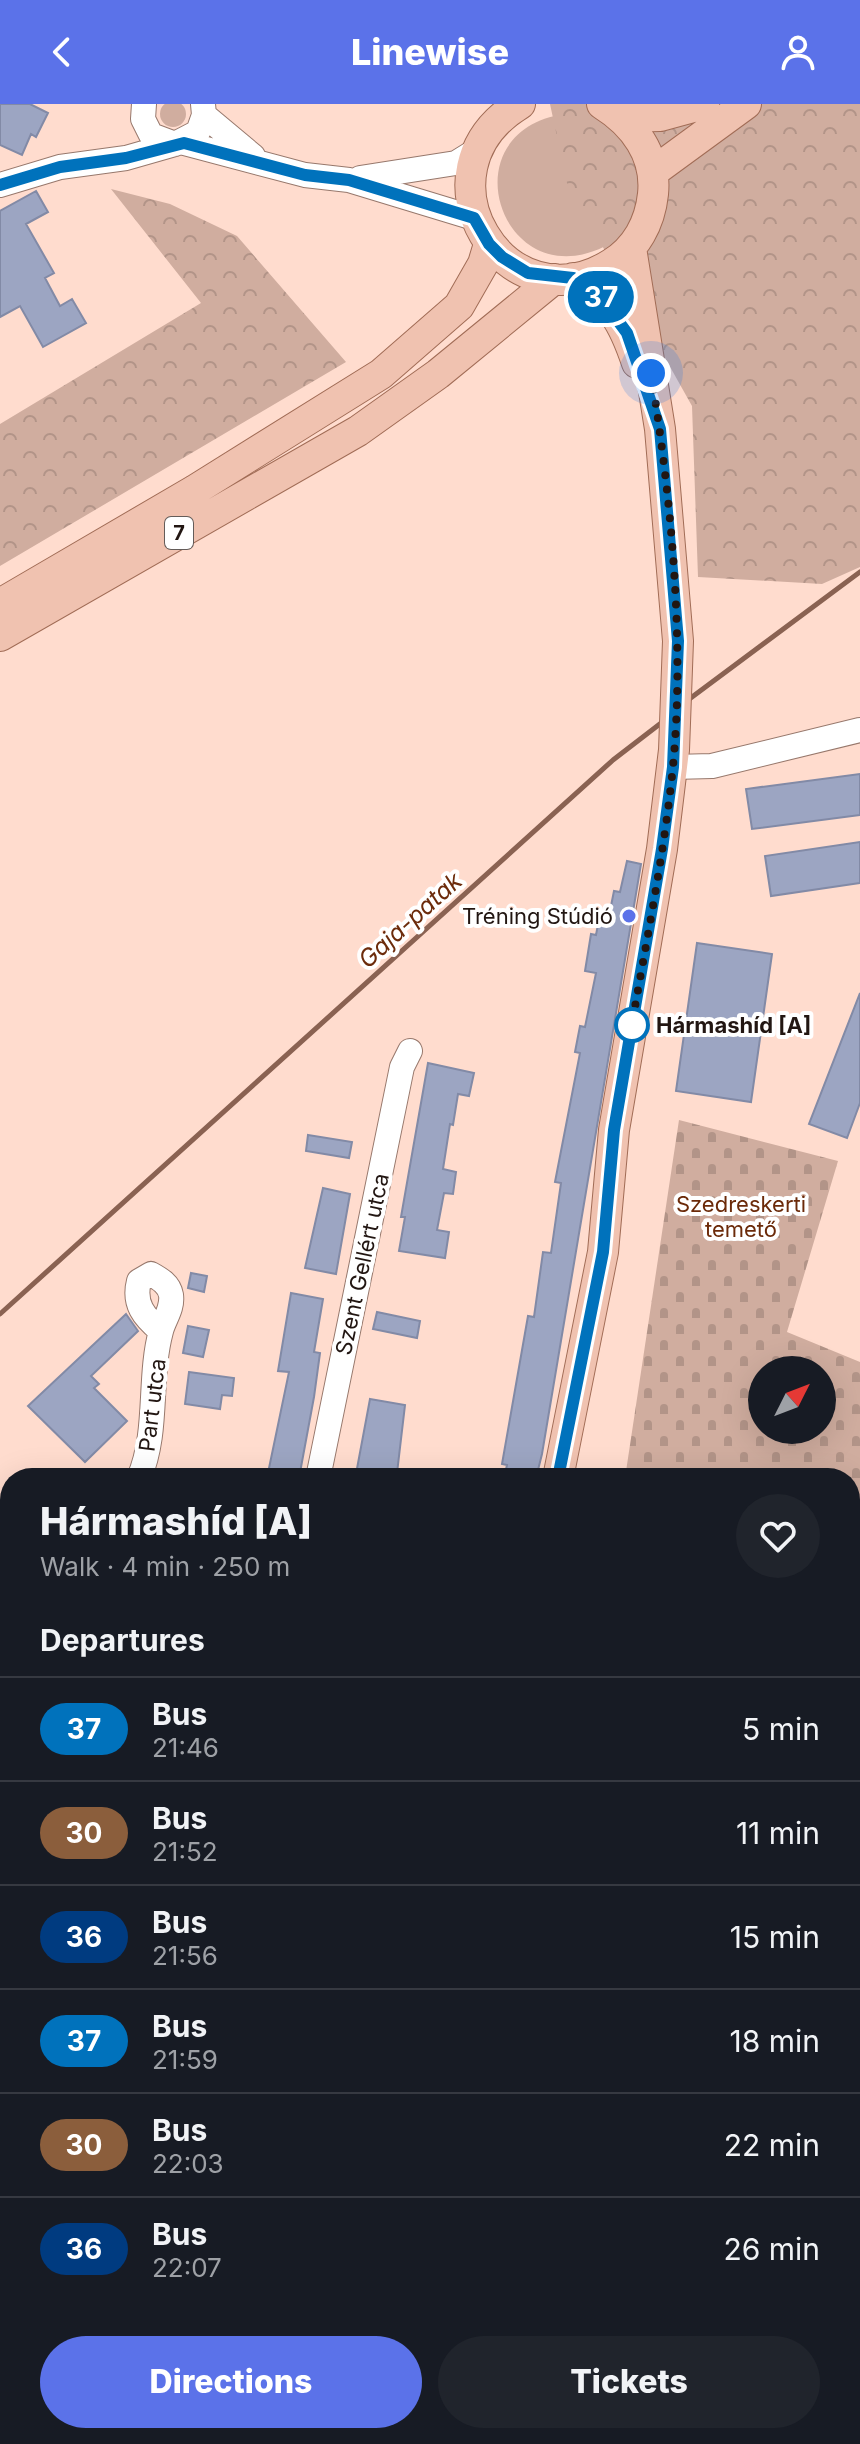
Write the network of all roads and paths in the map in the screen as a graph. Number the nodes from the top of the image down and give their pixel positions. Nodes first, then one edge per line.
1 (520, 104) edge
2 (704, 104) edge
3 (746, 104) edge
4 (608, 107) edge
5 (142, 110) edge
6 (204, 110) edge
7 (179, 144) junction
8 (477, 150) junction
9 (96, 160) junction
10 (258, 160) junction
11 (653, 172) junction
12 (349, 180) junction
13 (0, 185) edge
14 (474, 218) junction
15 (489, 244) junction
16 (631, 248) junction
17 (564, 279) junction
18 (660, 429) junction
19 (0, 604) edge
20 (0, 636) edge
21 (860, 730) edge
22 (674, 759) junction
23 (410, 1051) dead end
24 (161, 1331) dead end
25 (142, 1468) edge
26 (320, 1468) edge
27 (560, 1468) edge

1 - 8 main road
2 - 4 main road, 7
3 - 11 main road
4 - 11 main road, 7
5 - 7 street
5 - 9 street
6 - 7 street
6 - 10 street
7 - 9 street
7 - 10 street
8 - 12 street
8 - 14 main road
9 - 13 street
10 - 12 street
11 - 16 main road, 7
12 - 14 street
14 - 15 main road
15 - 17 main road
15 - 19 main road, 7
16 - 17 main road, 7
16 - 18 main road
17 - 18 main road
17 - 20 main road, 7
18 - 22 main road
21 - 22 street
22 - 27 main road
23 - 26 street, Szent Gellért utca
24 - 25 street, Part utca

